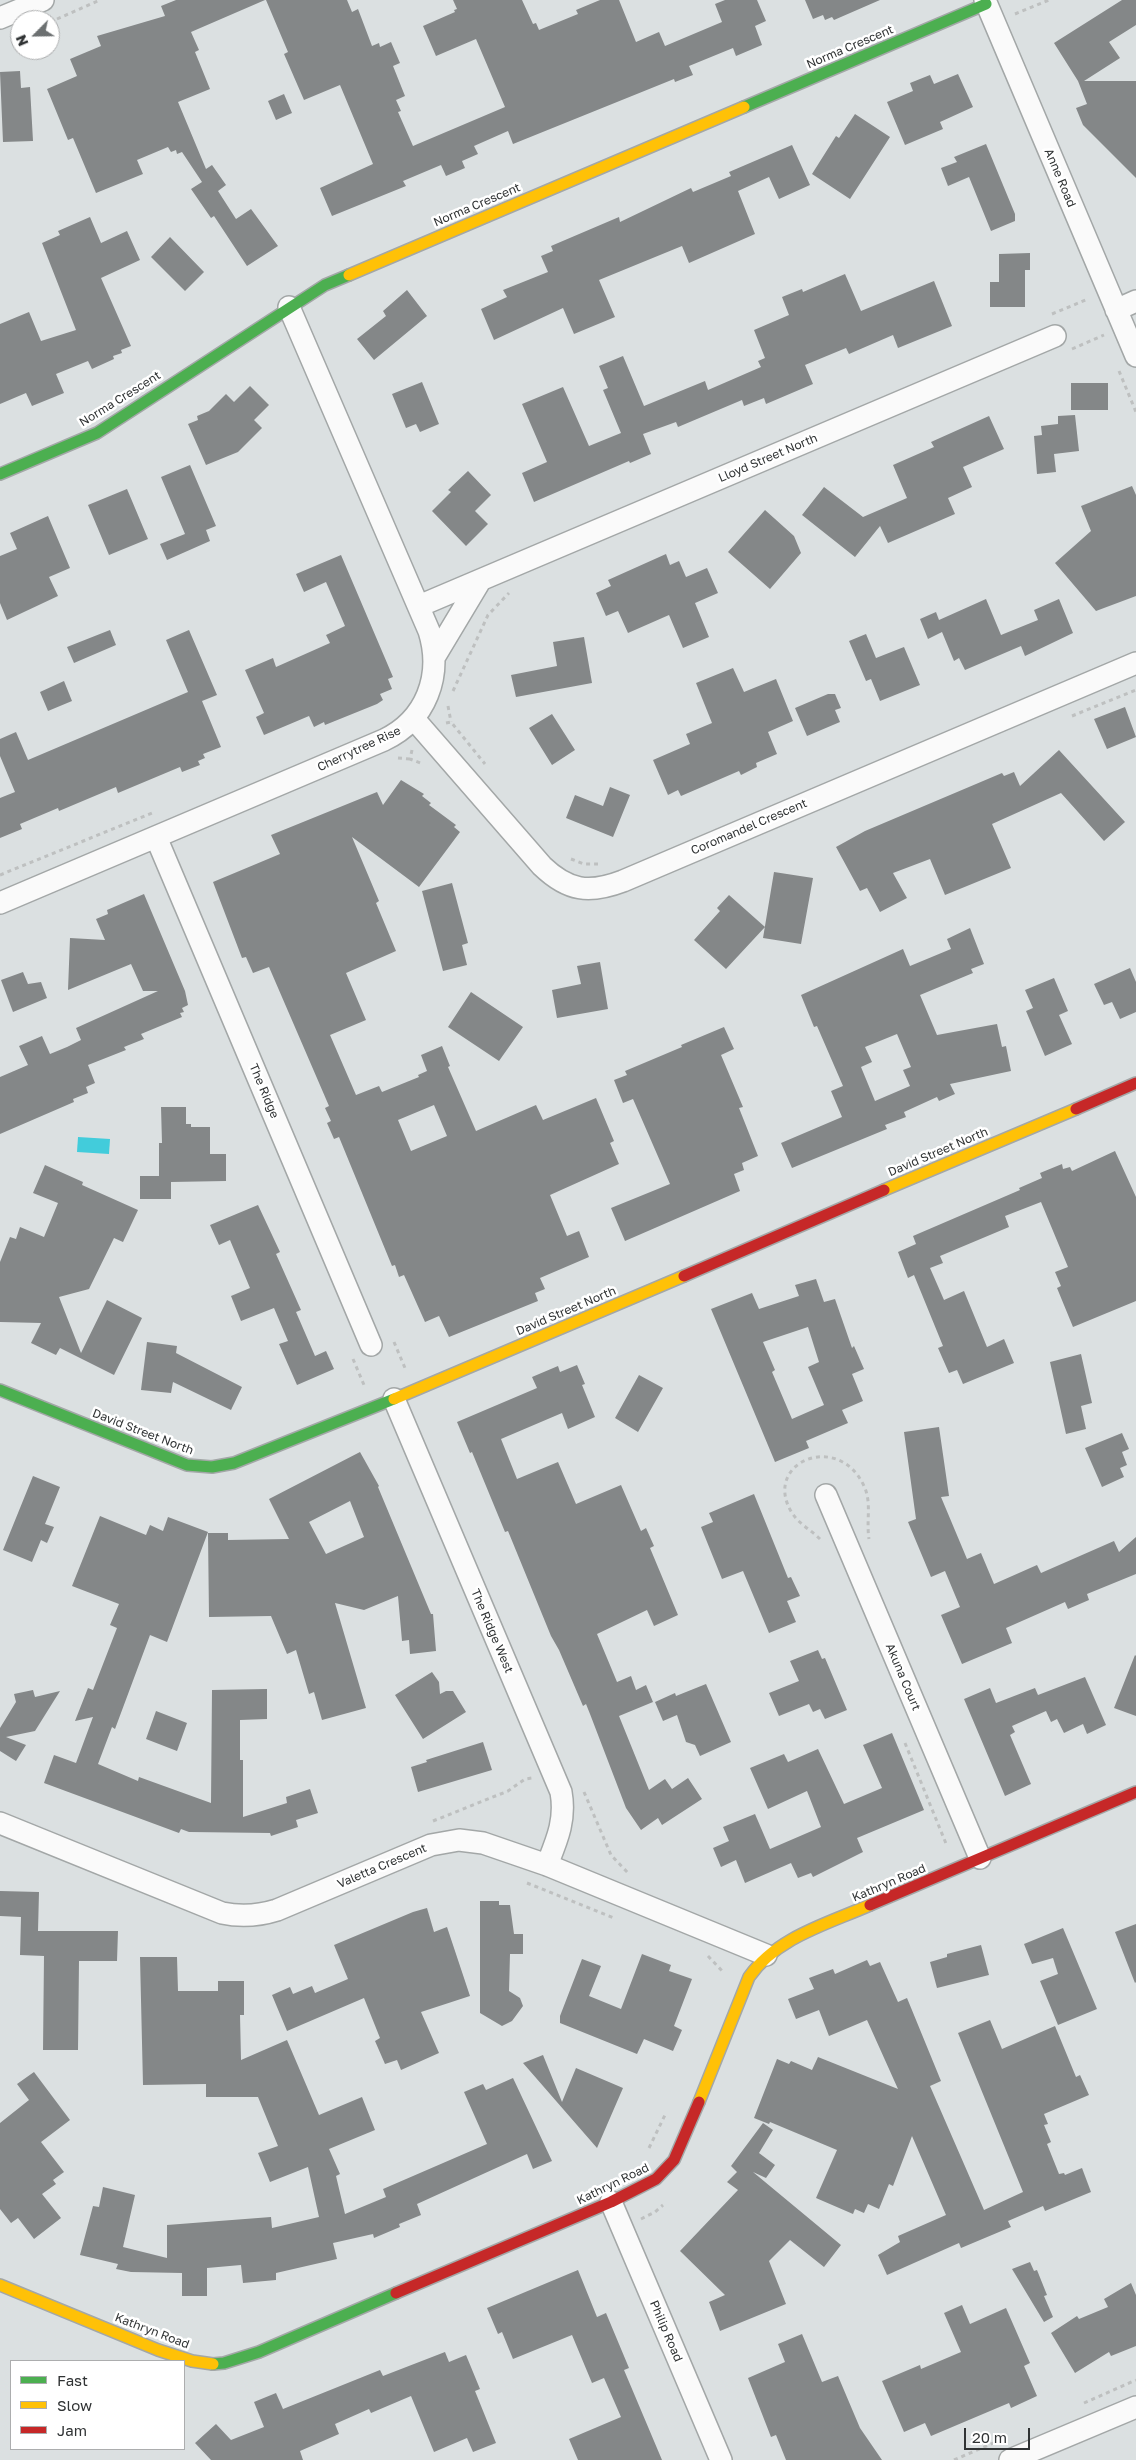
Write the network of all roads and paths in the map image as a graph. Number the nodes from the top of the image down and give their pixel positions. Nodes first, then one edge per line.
1 (42, 0) edge
2 (100, 0) edge
3 (1049, 0) edge
4 (986, 2) edge
5 (1014, 15) dead end
6 (60, 17) edge
7 (0, 18) edge
8 (1136, 301) edge
9 (289, 307) junction
10 (1116, 310) junction
11 (1104, 335) dead end
12 (1062, 343) joint
13 (1136, 356) edge
14 (0, 474) edge
15 (480, 580) junction
16 (517, 588) dead end
17 (419, 606) junction
18 (435, 656) junction
19 (1136, 663) edge
20 (414, 719) junction
21 (451, 722) junction
22 (441, 724) dead end
23 (488, 768) dead end
24 (158, 810) dead end
25 (156, 837) junction
26 (566, 857) dead end
27 (601, 863) dead end
28 (0, 876) edge
29 (0, 903) edge
30 (1136, 1083) edge
31 (371, 1345) dead end
32 (414, 1365) dead end
33 (397, 1373) dead end
34 (372, 1383) dead end
35 (0, 1390) edge
36 (355, 1390) dead end
37 (394, 1399) junction
38 (826, 1496) dead end
39 (536, 1778) dead end
40 (582, 1786) dead end
41 (1136, 1792) edge
42 (0, 1823) edge
43 (428, 1823) dead end
44 (980, 1858) junction
45 (547, 1866) junction
46 (632, 1877) dead end
47 (522, 1881) dead end
48 (619, 1920) dead end
49 (702, 1952) dead end
50 (766, 1955) junction
51 (728, 1968) dead end
52 (724, 1974) junction
53 (722, 1980) dead end
54 (666, 2112) dead end
55 (645, 2155) dead end
56 (669, 2199) dead end
57 (611, 2202) junction
58 (634, 2222) dead end
59 (0, 2285) edge
60 (1136, 2407) edge
61 (721, 2460) edge
62 (1010, 2460) edge

1 - 7 street
2 - 6 path
3 - 5 path
4 - 9 street, Norma Crescent
4 - 10 street, Anne Road
8 - 10 street
9 - 14 street, Norma Crescent
9 - 17 street, Cherrytree Rise
10 - 13 street, Anne Road
11 - 12 path
12 - 15 street, Lloyd Street North
15 - 17 street, Lloyd Street North
15 - 18 street
16 - 21 path
17 - 18 street, Cherrytree Rise
18 - 20 street, Cherrytree Rise
19 - 20 street, Coromandel Crescent
20 - 25 street, Cherrytree Rise
21 - 22 path
21 - 23 path
24 - 28 path
25 - 29 street, Cherrytree Rise
25 - 31 street, The Ridge
26 - 27 path
30 - 37 street, David Street North
32 - 33 path
34 - 36 path
35 - 37 street, David Street North
37 - 45 street, The Ridge West
38 - 44 street, Akuna Court
39 - 43 path
40 - 46 path
41 - 44 street, Kathryn Road
42 - 45 street, Valetta Crescent
44 - 50 street, Kathryn Road
45 - 50 street, Valetta Crescent
47 - 48 path
49 - 52 path
50 - 57 street, Kathryn Road
51 - 52 path
52 - 53 path
54 - 55 path
56 - 58 path
57 - 59 street, Kathryn Road
57 - 61 street, Philip Road
60 - 62 street

